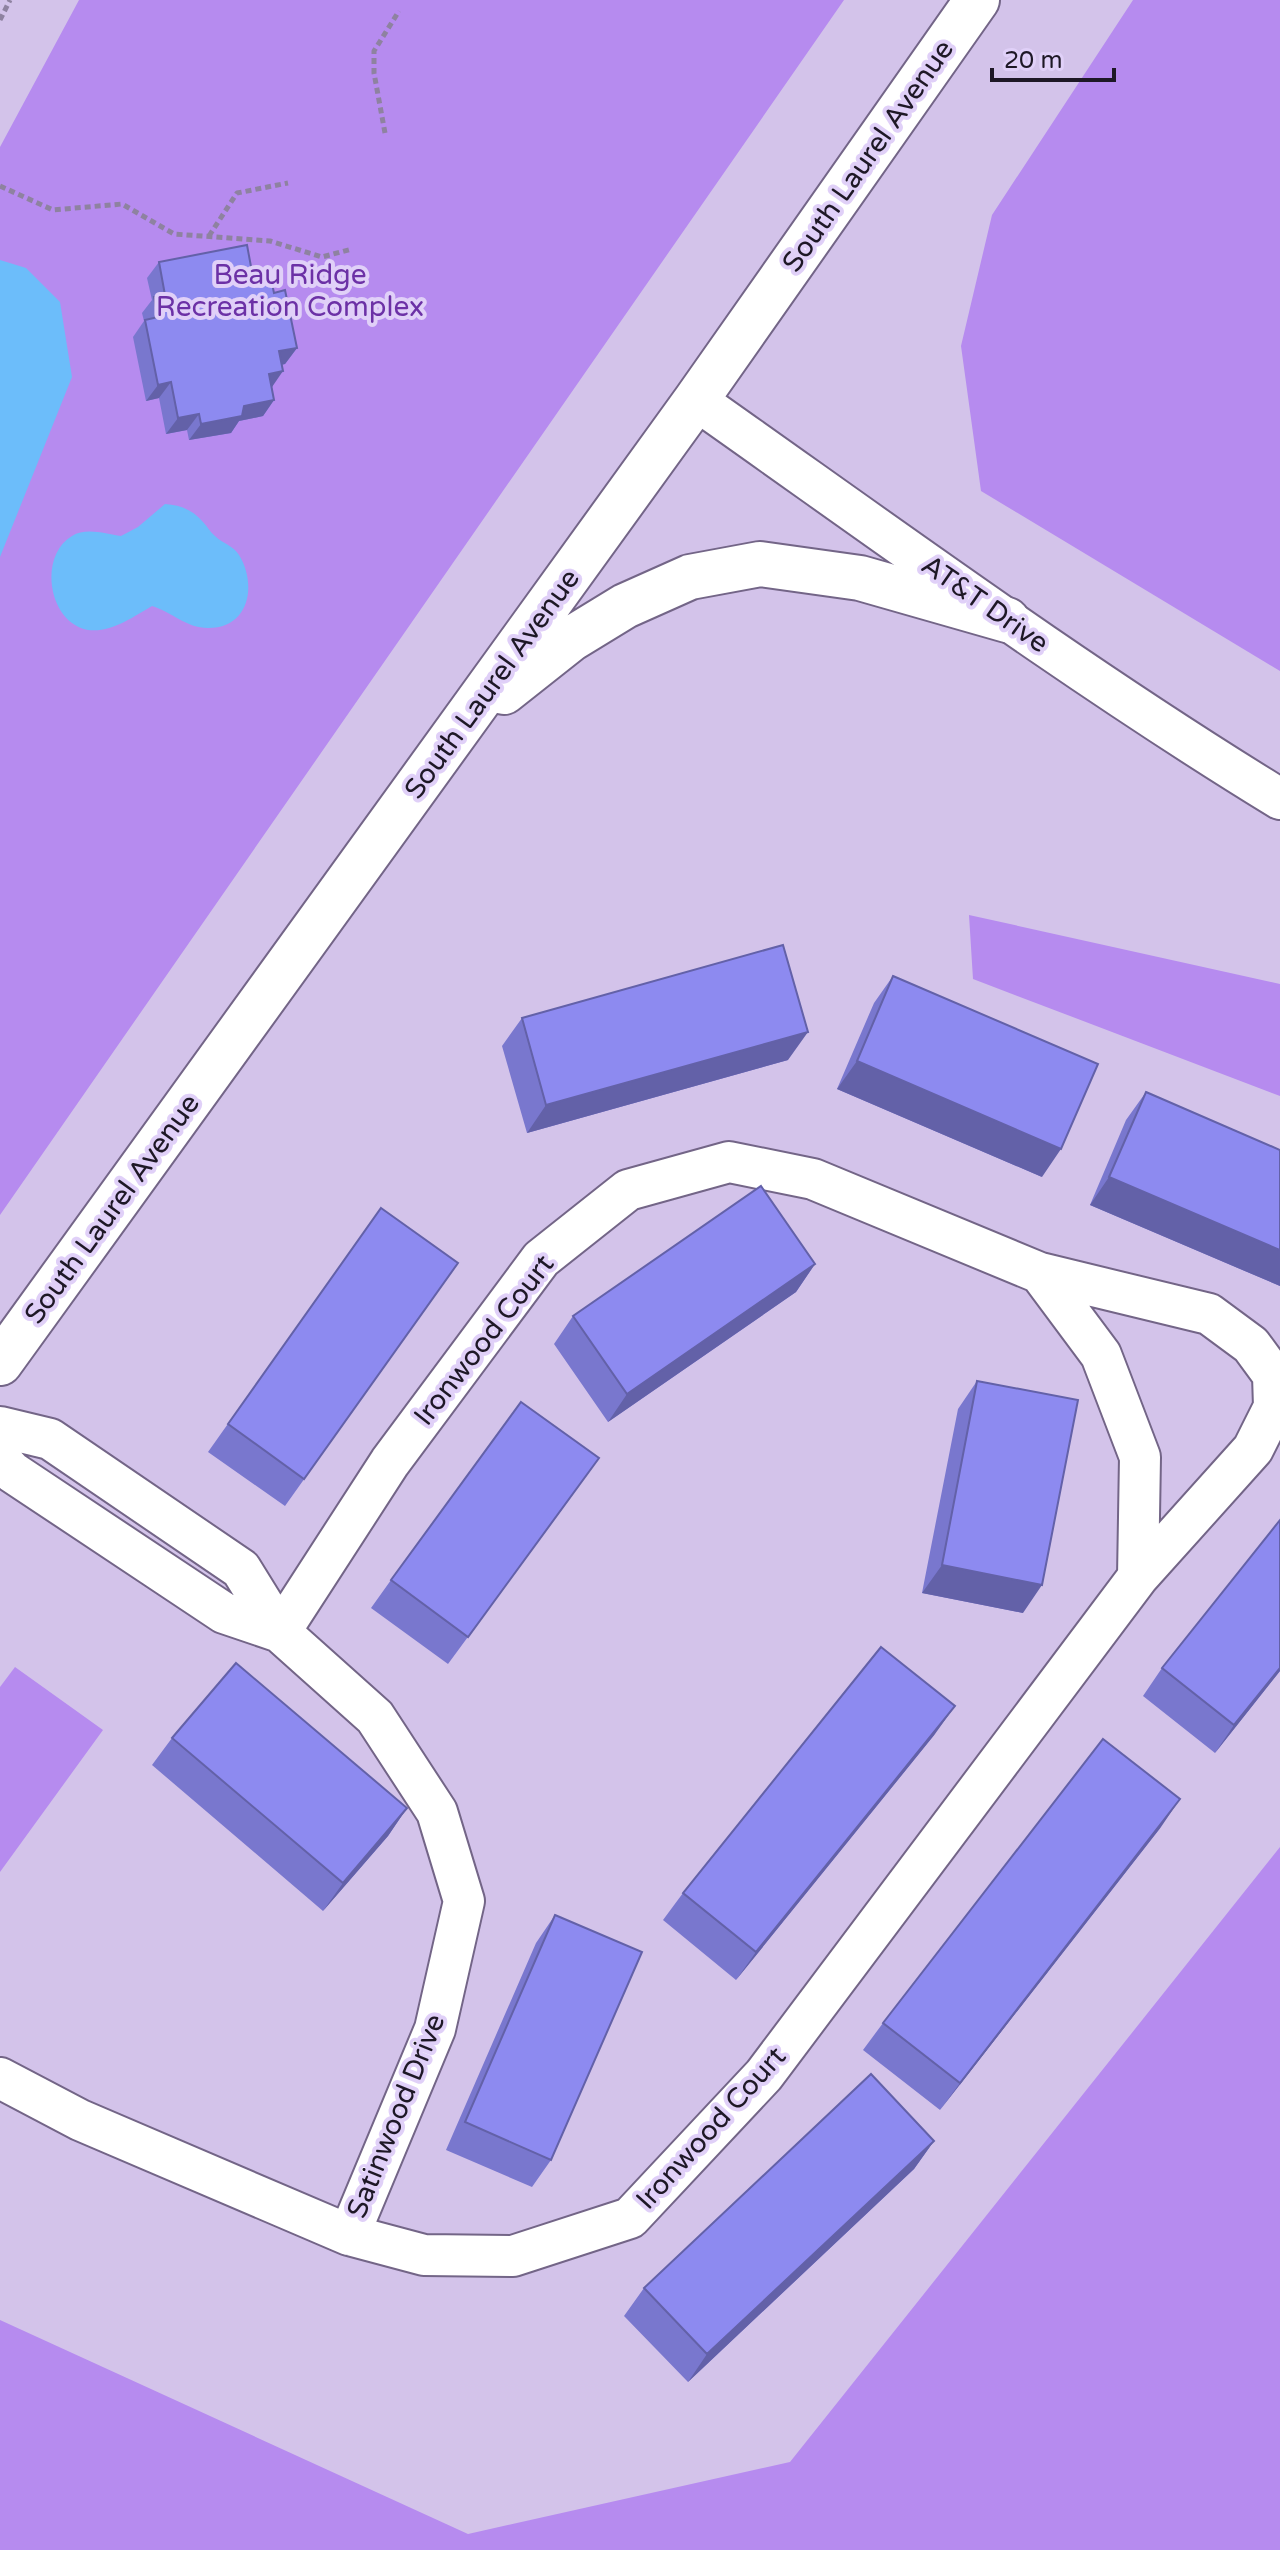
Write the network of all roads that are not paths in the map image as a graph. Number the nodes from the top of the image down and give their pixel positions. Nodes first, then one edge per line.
1 (977, 0) edge
2 (696, 400) junction
3 (1007, 620) junction
4 (455, 736) junction
5 (1280, 799) edge
6 (1040, 1273) junction
7 (0, 1363) edge
8 (0, 1427) edge
9 (0, 1459) edge
10 (152, 1508) junction
11 (125, 1547) junction
12 (1138, 1577) junction
13 (280, 1632) junction
14 (0, 2078) edge
15 (349, 2235) junction

1 - 2 main road, South Laurel Avenue
2 - 3 street, AT&T Drive
2 - 4 main road, South Laurel Avenue
3 - 4 main road
3 - 5 street, AT&T Drive
4 - 7 main road, South Laurel Avenue
6 - 12 street
6 - 12 street, Ironwood Court
6 - 13 street, Ironwood Court
8 - 10 street, Satinwood Drive
9 - 11 street, Satinwood Drive
10 - 11 street
10 - 13 street, Satinwood Drive
11 - 13 street, Satinwood Drive
12 - 15 street, Ironwood Court
13 - 15 street, Satinwood Drive
14 - 15 street, Ironwood Court

